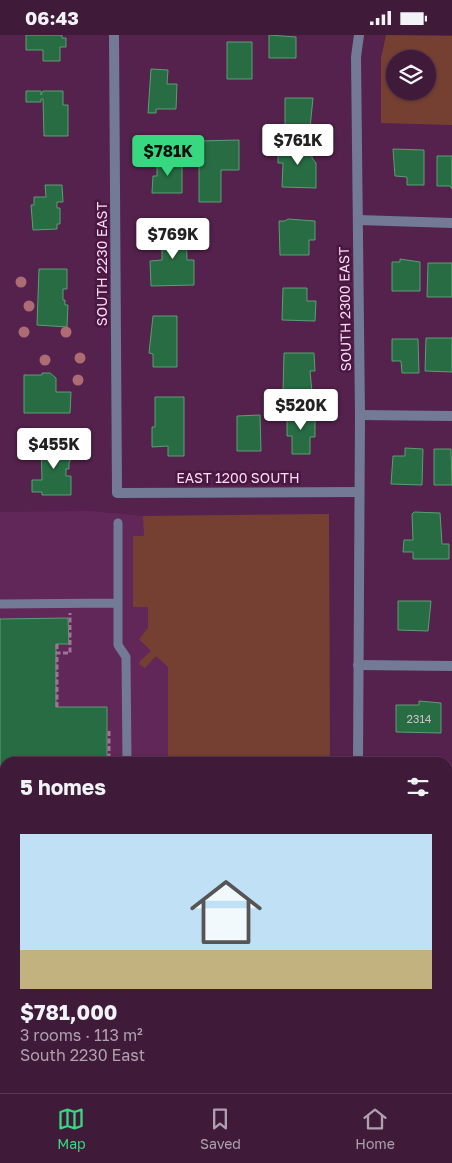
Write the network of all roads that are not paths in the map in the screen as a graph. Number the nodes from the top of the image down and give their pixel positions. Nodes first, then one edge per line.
1 (114, 35) edge
2 (359, 35) edge
3 (358, 220) junction
4 (452, 223) edge
5 (360, 415) junction
6 (452, 416) edge
7 (359, 492) junction
8 (118, 493) joint
9 (118, 523) dead end
10 (118, 603) junction
11 (0, 604) edge
12 (358, 665) junction
13 (452, 666) edge
14 (127, 757) edge
15 (358, 757) edge

1 - 8 street, SOUTH 2230 EAST
2 - 3 street, SOUTH 2300 EAST
3 - 4 street
3 - 5 street, SOUTH 2300 EAST
5 - 6 street
5 - 7 street, SOUTH 2300 EAST
7 - 8 street, EAST 1200 SOUTH
7 - 12 street, SOUTH 2300 EAST
9 - 10 lane
10 - 11 lane
10 - 14 lane
12 - 13 street
12 - 15 street, SOUTH 2300 EAST

